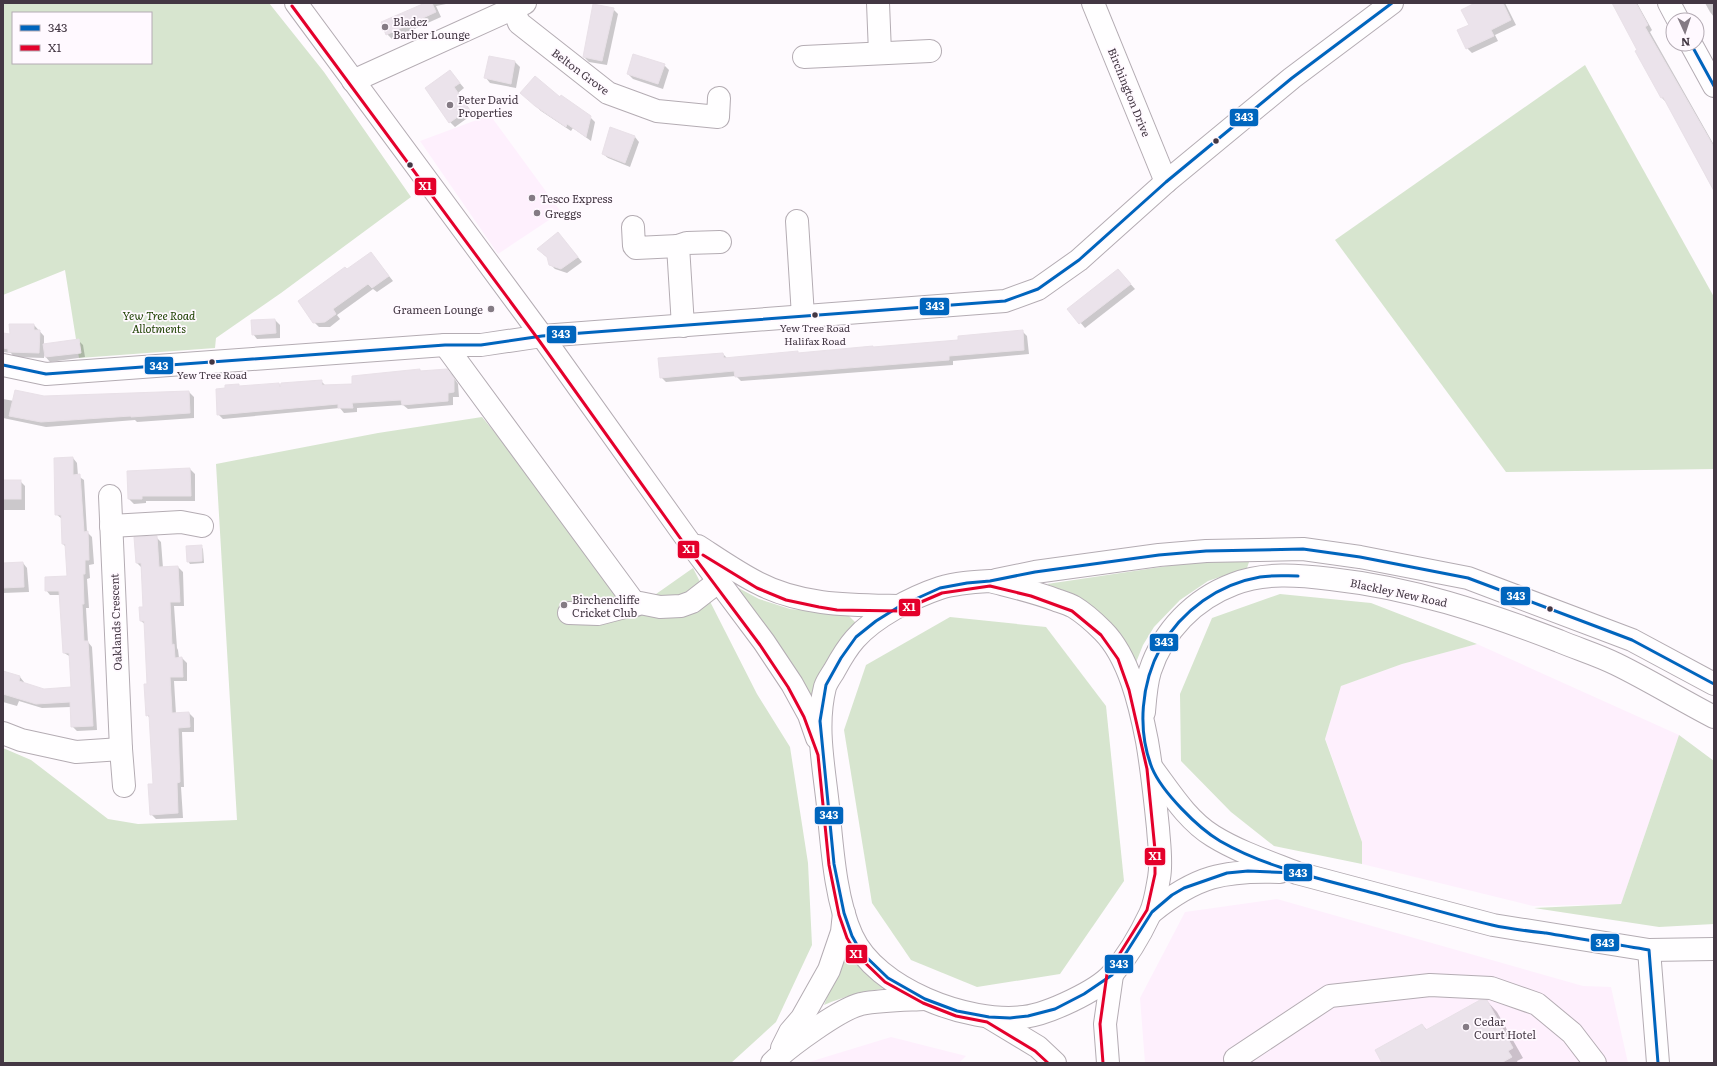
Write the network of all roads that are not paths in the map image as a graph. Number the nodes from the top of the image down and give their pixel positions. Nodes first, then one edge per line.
1 (296, 3) edge
2 (878, 3) edge
3 (1093, 3) edge
4 (1392, 3) edge
5 (1669, 3) edge
6 (519, 6) edge
7 (1674, 12) edge
8 (930, 51) dead end
9 (1695, 52) edge
10 (880, 53) junction
11 (804, 57) dead end
12 (354, 81) junction
13 (1714, 86) edge
14 (719, 98) dead end
15 (1166, 182) junction
16 (797, 221) dead end
17 (632, 227) dead end
18 (720, 242) dead end
19 (678, 246) junction
20 (803, 316) junction
21 (683, 326) junction
22 (542, 336) junction
23 (445, 345) junction
24 (3, 365) edge
25 (110, 496) dead end
26 (111, 526) junction
27 (202, 526) dead end
28 (687, 539) junction
29 (718, 581) junction
30 (990, 581) junction
31 (636, 604) junction
32 (900, 606) junction
33 (569, 614) dead end
34 (1714, 684) edge
35 (1714, 717) edge
36 (1142, 720) junction
37 (3, 732) edge
38 (121, 749) junction
39 (823, 754) junction
40 (1152, 768) junction
41 (124, 786) dead end
42 (1297, 872) junction
43 (1152, 912) junction
44 (844, 913) junction
45 (1714, 948) edge
46 (1649, 950) junction
47 (1112, 975) junction
48 (926, 999) junction
49 (988, 1017) junction
50 (775, 1060) edge
51 (1652, 1062) edge
52 (1055, 1063) edge
53 (1108, 1063) edge
54 (1237, 1063) edge
55 (1595, 1063) edge

1 - 12 main road
2 - 10 main road
3 - 15 main road, Birchington Drive
4 - 15 main road
5 - 7 main road
6 - 12 main road
6 - 14 main road, Belton Grove
8 - 10 main road
9 - 13 main road
10 - 11 main road
12 - 22 main road
15 - 20 main road
16 - 20 main road
17 - 19 main road
18 - 19 main road
19 - 21 main road
20 - 21 main road
21 - 22 main road
22 - 23 main road
22 - 28 main road
23 - 24 main road
23 - 31 main road
25 - 26 main road, Oaklands Crescent
26 - 27 main road
26 - 38 main road, Oaklands Crescent
28 - 29 main road
28 - 32 main road
29 - 31 main road
29 - 39 main road
30 - 32 main road
30 - 34 main road
30 - 36 main road
31 - 33 main road
32 - 39 main road
35 - 36 main road, Blackley New Road
36 - 40 main road
37 - 38 main road
38 - 41 main road, Oaklands Crescent
39 - 44 main road
40 - 42 main road
40 - 43 main road
42 - 43 main road
42 - 46 main road
43 - 47 main road
44 - 48 main road
44 - 50 main road
45 - 46 main road
46 - 51 main road
47 - 49 main road
47 - 53 main road
48 - 49 main road
48 - 50 main road
49 - 52 main road
54 - 55 main road

